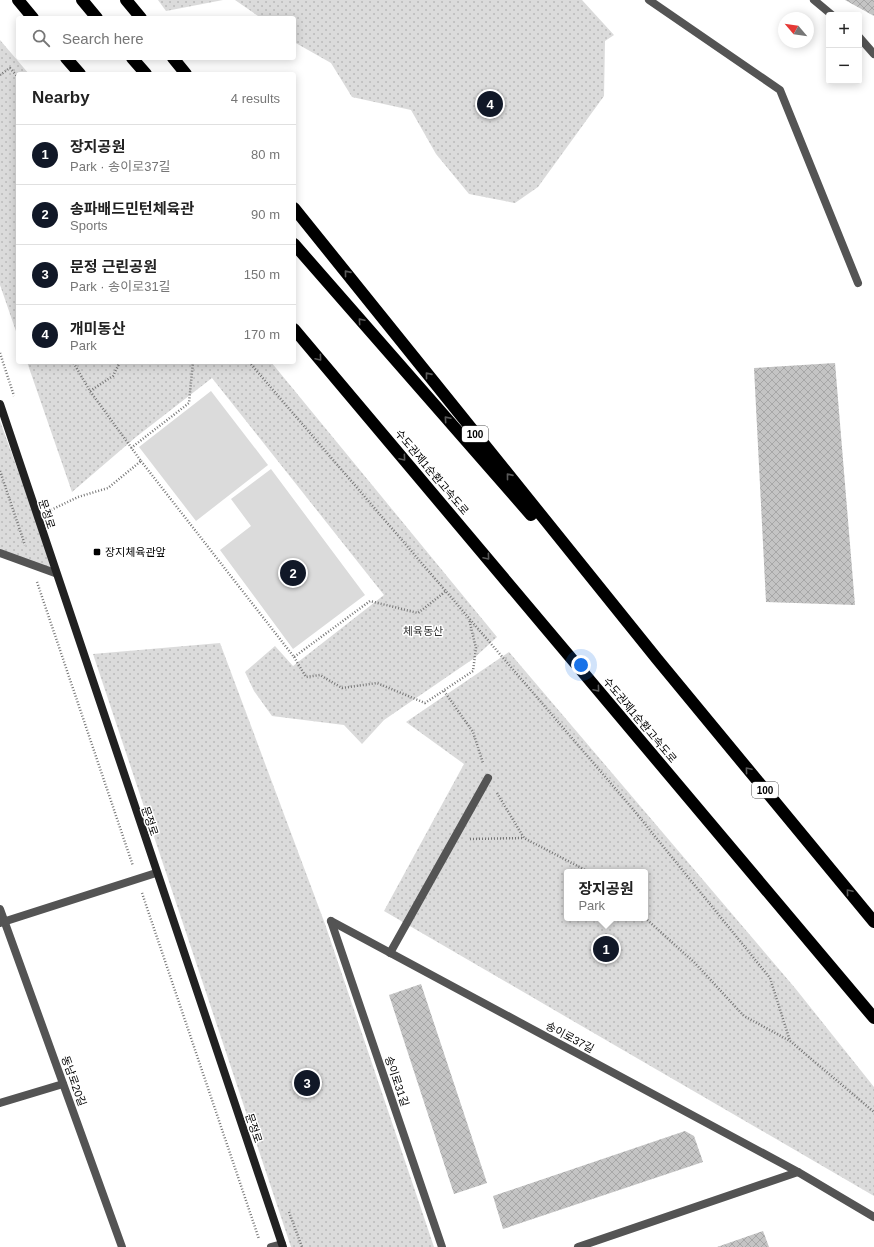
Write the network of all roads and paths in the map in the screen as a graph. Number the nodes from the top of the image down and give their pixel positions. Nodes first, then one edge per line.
1 (18, 0) edge
2 (82, 0) edge
3 (649, 0) edge
4 (814, 0) edge
5 (130, 4) edge
6 (828, 12) edge
7 (31, 16) edge
8 (95, 16) edge
9 (139, 16) edge
10 (862, 40) edge
11 (874, 54) edge
12 (69, 60) edge
13 (134, 60) edge
14 (175, 60) edge
15 (78, 72) edge
16 (144, 72) edge
17 (184, 72) edge
18 (0, 75) edge
19 (16, 75) edge
20 (296, 210) edge
21 (296, 246) edge
22 (858, 283) dead end
23 (296, 331) edge
24 (72, 364) edge
25 (119, 364) edge
26 (193, 364) edge
27 (251, 364) edge
28 (90, 391) junction
29 (0, 404) edge
30 (131, 448) junction
31 (141, 461) junction
32 (0, 471) edge
33 (36, 516) junction
34 (0, 553) edge
35 (32, 565) junction
36 (55, 573) junction
37 (446, 592) junction
38 (469, 618) junction
39 (294, 657) junction
40 (657, 659) junction
41 (444, 691) junction
42 (488, 778) junction
43 (524, 838) junction
44 (454, 840) junction
45 (583, 869) edge
46 (156, 873) junction
47 (137, 879) junction
48 (0, 909) edge
49 (331, 921) joint
50 (648, 921) edge
51 (2, 922) edge
52 (874, 922) edge
53 (390, 953) junction
54 (874, 1018) edge
55 (790, 1041) junction
56 (63, 1084) junction
57 (0, 1103) edge
58 (874, 1112) edge
59 (798, 1172) junction
60 (874, 1217) edge
61 (259, 1240) dead end
62 (282, 1245) edge
63 (122, 1247) edge
64 (271, 1247) edge
65 (442, 1247) edge
66 (578, 1247) edge

1 - 7 highway
2 - 8 highway
3 - 22 street
4 - 6 street
5 - 9 highway
10 - 11 street
12 - 15 highway
13 - 16 highway
14 - 17 highway
18 - 19 path
40 -> 20 highway, 100
40 -> 21 highway, 100
23 -> 54 highway, 수도권제1순환고속도로
24 - 28 path
25 - 28 path
26 - 30 path
27 - 37 path
28 - 30 path
29 - 33 street, 문정로
30 - 31 path
31 - 33 path
31 - 39 path
32 - 35 path
33 - 36 street, 문정로
34 - 35 street
35 - 36 street
35 - 47 path
36 - 46 street, 문정로
37 - 38 path
37 - 39 path
38 - 41 path
38 - 55 path
39 - 41 path
52 -> 40 highway, 100
41 - 42 path
42 - 43 path
42 - 44 street
43 - 44 path
43 - 45 path
44 - 53 street
46 - 47 street
46 - 62 street, 문정로
47 - 51 street
47 - 61 path
48 - 51 street, 동남로20길
49 - 53 street, 송이로37길
49 - 65 street, 송이로31길
50 - 55 path
51 - 56 street, 동남로20길
53 - 59 street, 송이로37길
55 - 58 path
56 - 57 street
56 - 63 street, 동남로20길
59 - 60 street, 송이로37길
59 - 66 street
62 - 64 street, 문정로

